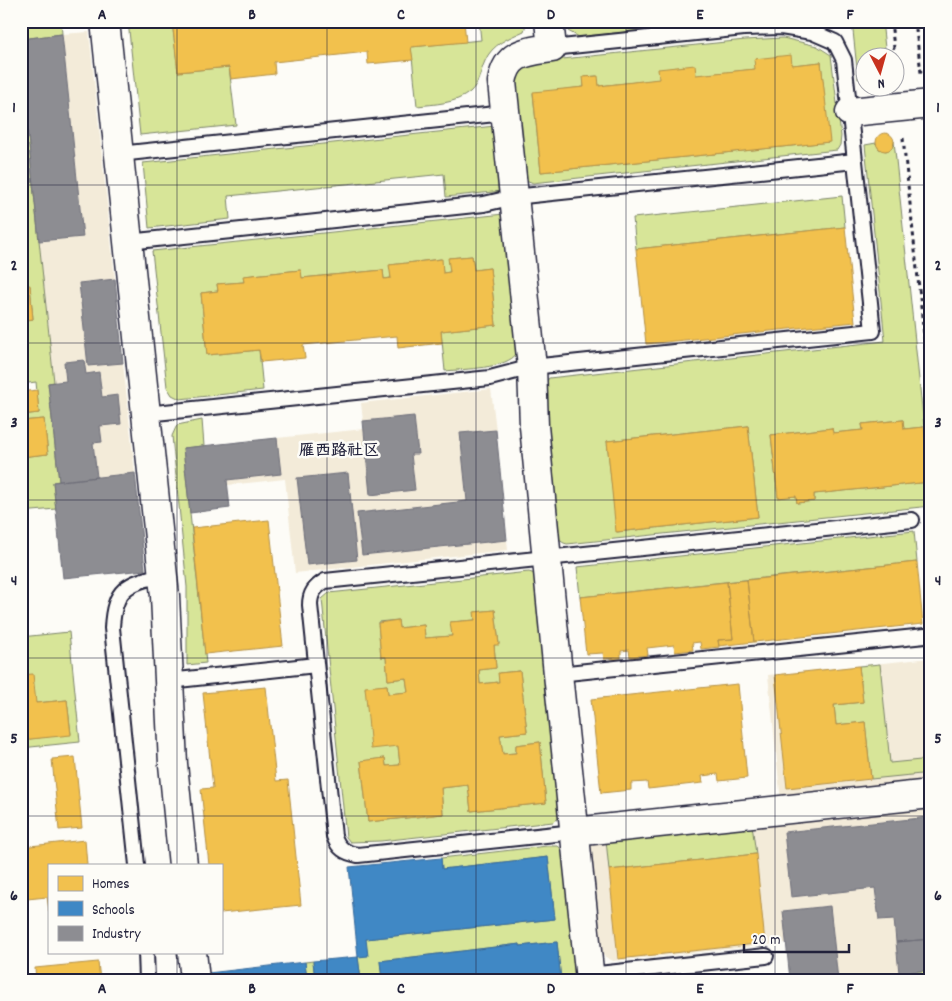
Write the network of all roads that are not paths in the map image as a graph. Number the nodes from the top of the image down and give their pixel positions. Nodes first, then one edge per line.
1 (105, 21) edge
2 (549, 21) edge
3 (552, 48) junction
4 (931, 104) edge
5 (850, 112) junction
6 (506, 113) junction
7 (119, 154) junction
8 (855, 161) junction
9 (514, 197) junction
10 (128, 242) junction
11 (532, 367) junction
12 (146, 414) junction
13 (912, 520) dead end
14 (548, 558) junction
15 (163, 575) junction
16 (925, 636) dead end
17 (316, 665) junction
18 (558, 674) junction
19 (169, 681) junction
20 (931, 794) edge
21 (574, 832) junction
22 (137, 864) edge
23 (183, 864) edge
24 (146, 954) edge
25 (192, 954) edge
26 (766, 956) dead end
27 (590, 977) edge
28 (147, 980) edge
29 (195, 980) edge

1 - 7 street
2 - 3 street
3 - 5 lane
3 - 6 street
4 - 5 street
5 - 8 lane
6 - 7 lane
6 - 9 street
7 - 10 street
8 - 9 lane
8 - 11 lane
9 - 10 lane
9 - 11 street
10 - 12 street
11 - 12 lane
11 - 14 street
12 - 15 street
13 - 14 lane
14 - 17 lane
14 - 18 street
15 - 19 street
15 - 22 lane
16 - 18 lane
17 - 19 lane
17 - 21 lane
18 - 21 street
19 - 23 street
20 - 21 street
21 - 27 street
24 - 28 lane
25 - 29 street
26 - 27 lane

